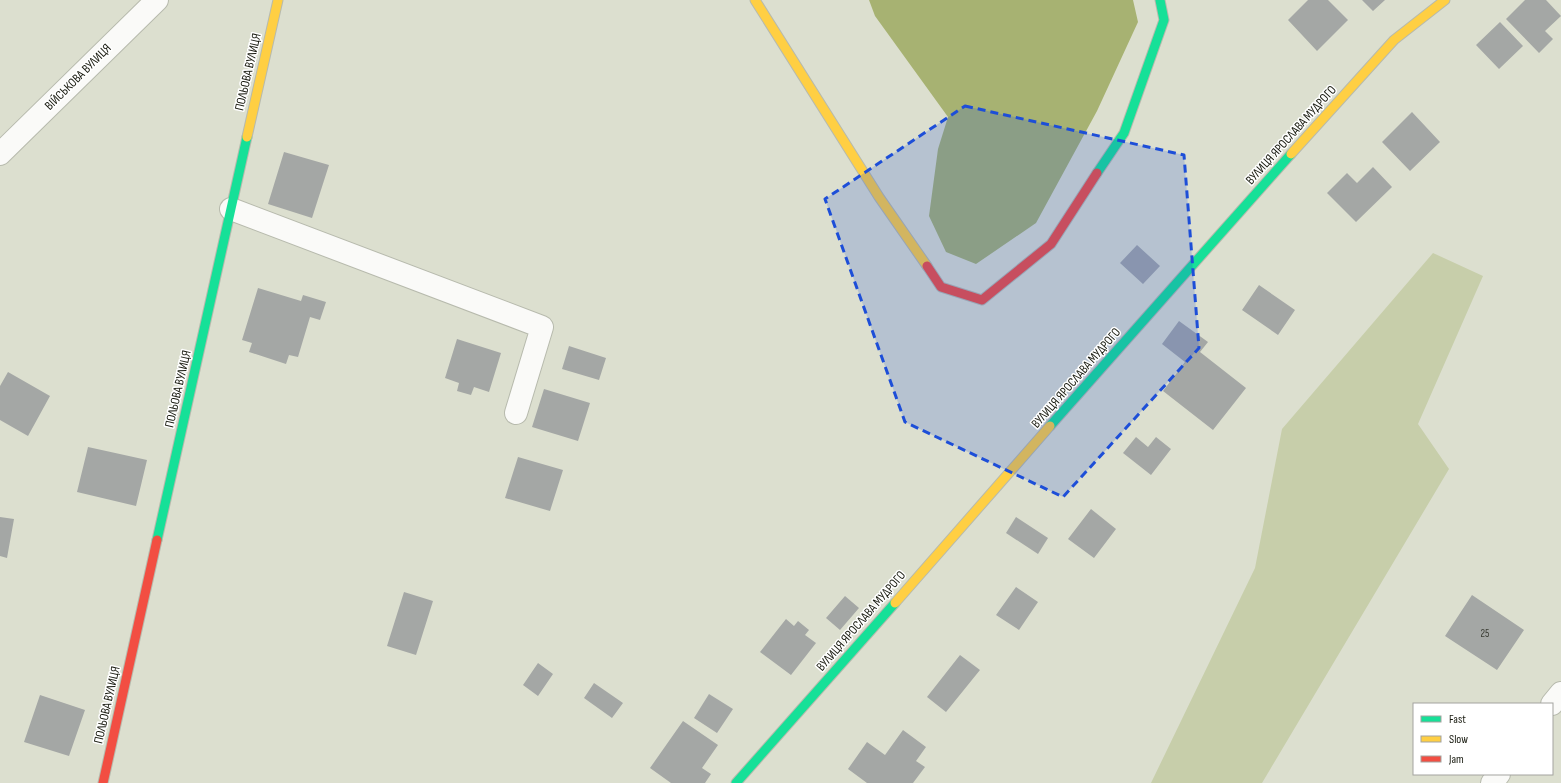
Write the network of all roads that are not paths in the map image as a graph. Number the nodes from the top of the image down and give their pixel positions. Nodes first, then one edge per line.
1 (157, 0) edge
2 (278, 0) edge
3 (755, 0) edge
4 (1160, 0) edge
5 (1445, 0) edge
6 (0, 154) edge
7 (231, 209) junction
8 (516, 413) dead end
9 (1561, 693) edge
10 (1553, 703) edge
11 (1498, 775) edge
12 (103, 783) edge
13 (736, 783) edge
14 (1492, 783) edge

1 - 6 street, ВІЙСЬКОВА ВУЛИЦЯ
2 - 7 street, ПОЛЬОВА ВУЛИЦЯ
3 - 4 street
5 - 13 street, ВУЛИЦЯ ЯРОСЛАВА МУДРОГО
7 - 8 street
7 - 12 street, ПОЛЬОВА ВУЛИЦЯ
9 - 10 street
11 - 14 street

